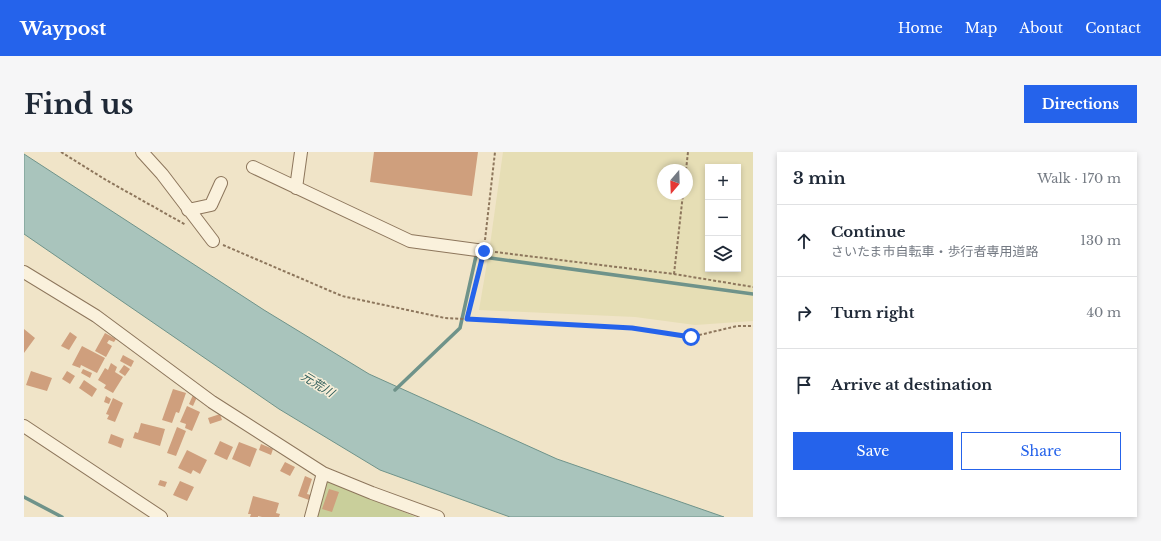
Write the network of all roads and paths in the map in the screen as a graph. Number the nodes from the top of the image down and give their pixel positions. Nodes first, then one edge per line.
1 (61, 152) edge
2 (142, 152) edge
3 (301, 152) edge
4 (495, 152) edge
5 (688, 152) edge
6 (687, 164) edge
7 (253, 167) dead end
8 (221, 183) dead end
9 (296, 188) junction
10 (682, 200) edge
11 (188, 210) junction
12 (186, 226) dead end
13 (213, 241) joint
14 (484, 251) junction
15 (24, 272) edge
16 (674, 274) junction
17 (753, 287) edge
18 (467, 319) junction
19 (753, 326) edge
20 (24, 426) edge
21 (323, 473) junction
22 (161, 517) edge
23 (311, 517) edge
24 (438, 517) edge

1 - 12 path
2 - 11 street
3 - 9 street
4 - 14 path
5 - 6 path
7 - 9 street
8 - 11 street
9 - 14 street
10 - 16 path
11 - 13 street
13 - 18 path
14 - 16 path
14 - 18 path
15 - 21 street
16 - 17 path
18 - 19 path
20 - 22 street
21 - 23 street
21 - 24 street

